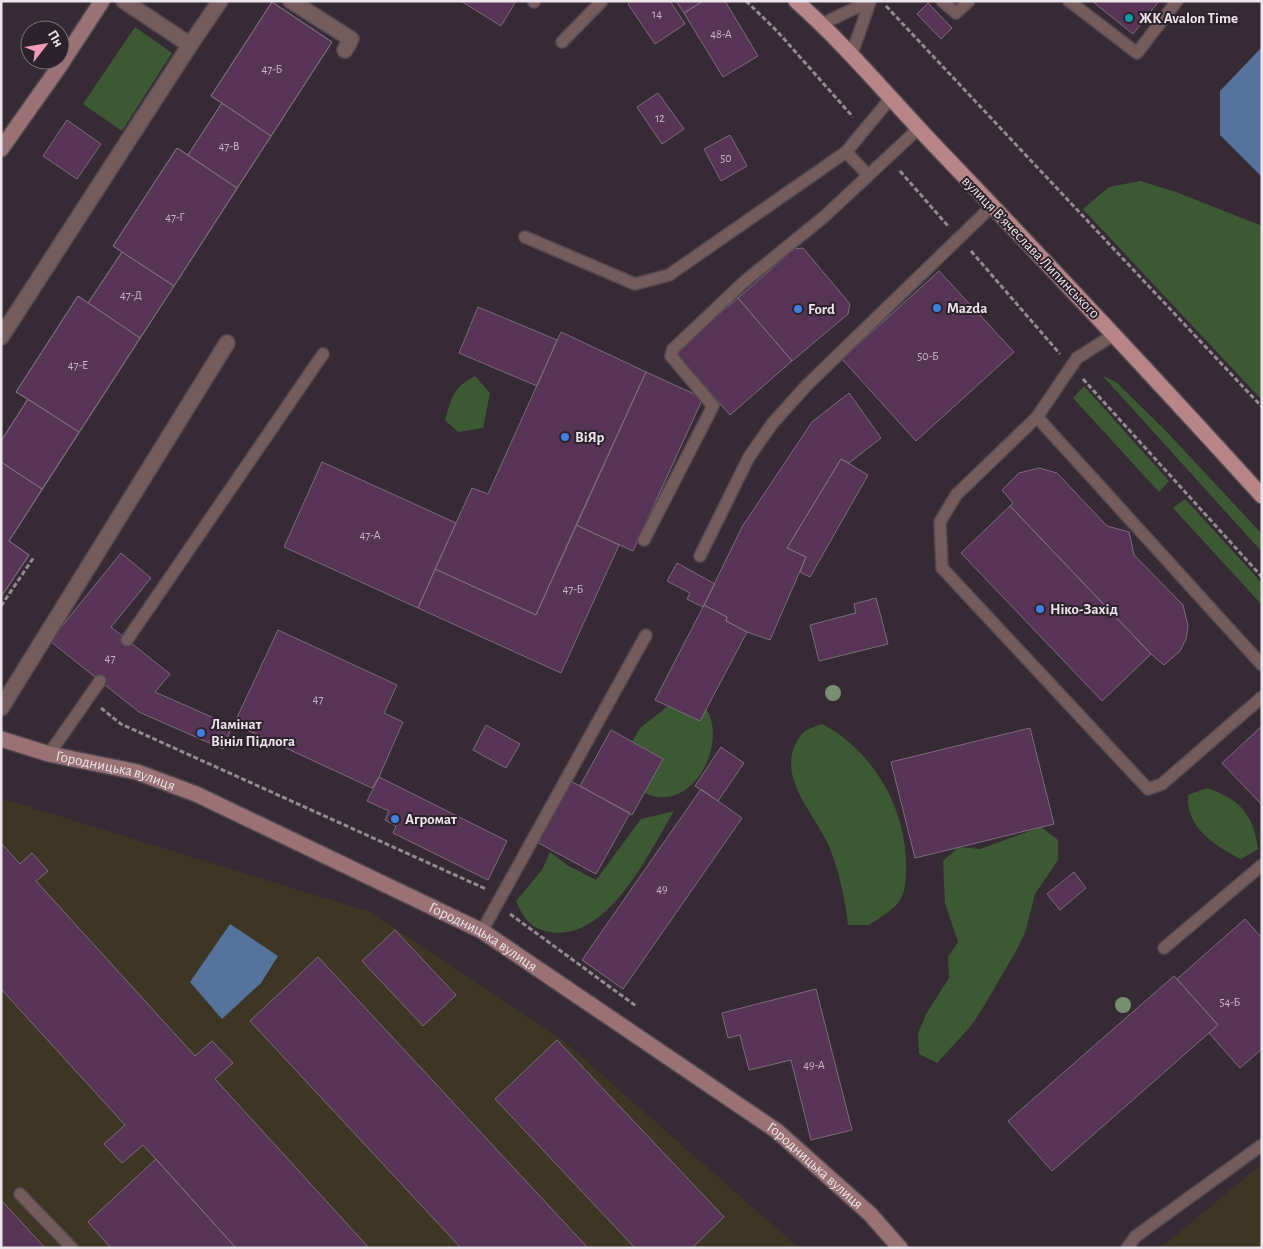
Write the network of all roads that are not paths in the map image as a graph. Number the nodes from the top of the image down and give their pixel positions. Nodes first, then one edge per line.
1 (124, 1) edge
2 (220, 1) edge
3 (291, 1) edge
4 (602, 1) edge
5 (796, 1) edge
6 (942, 1) edge
7 (969, 1) edge
8 (1069, 1) edge
9 (1177, 1) edge
10 (99, 2) edge
11 (870, 2) edge
12 (822, 24) junction
13 (562, 42) dead end
14 (190, 45) junction
15 (345, 50) dead end
16 (851, 56) junction
17 (890, 98) junction
18 (918, 129) junction
19 (1, 149) edge
20 (846, 152) junction
21 (867, 174) junction
22 (992, 206) junction
23 (525, 237) dead end
24 (1115, 334) junction
25 (1, 337) edge
26 (227, 343) dead end
27 (323, 354) dead end
28 (1037, 418) junction
29 (1262, 496) edge
30 (644, 540) dead end
31 (700, 556) dead end
32 (646, 635) dead end
33 (127, 640) dead end
34 (1262, 665) edge
35 (100, 681) dead end
36 (1262, 697) edge
37 (1, 708) edge
38 (1, 739) edge
39 (50, 754) junction
40 (1262, 865) edge
41 (482, 930) junction
42 (1164, 948) dead end
43 (1262, 1145) edge
44 (20, 1194) dead end
45 (72, 1248) edge
46 (900, 1248) edge
47 (1127, 1248) edge

1 - 14 street
2 - 14 street
3 - 15 street
4 - 13 lane
5 - 12 main road, вулиця Вʼячеслава Липинського
6 - 7 lane
8 - 9 lane
10 - 19 street
11 - 12 lane
11 - 16 lane
12 - 16 main road, вулиця Вʼячеслава Липинського
14 - 25 street
16 - 17 main road, вулиця Вʼячеслава Липинського
17 - 18 main road, вулиця Вʼячеслава Липинського
17 - 20 lane
18 - 21 lane
18 - 22 main road, вулиця Вʼячеслава Липинського
20 - 21 lane
20 - 23 lane
21 - 30 lane
22 - 24 main road, вулиця Вʼячеслава Липинського
22 - 31 lane
24 - 28 lane
24 - 29 main road, вулиця Вʼячеслава Липинського
26 - 37 street
27 - 33 lane
28 - 34 lane
28 - 36 lane
32 - 41 lane
35 - 39 lane
38 - 39 street, Городницька вулиця
39 - 41 street, Городницька вулиця
40 - 42 lane
41 - 46 street, Городницька вулиця
43 - 47 lane
44 - 45 lane

